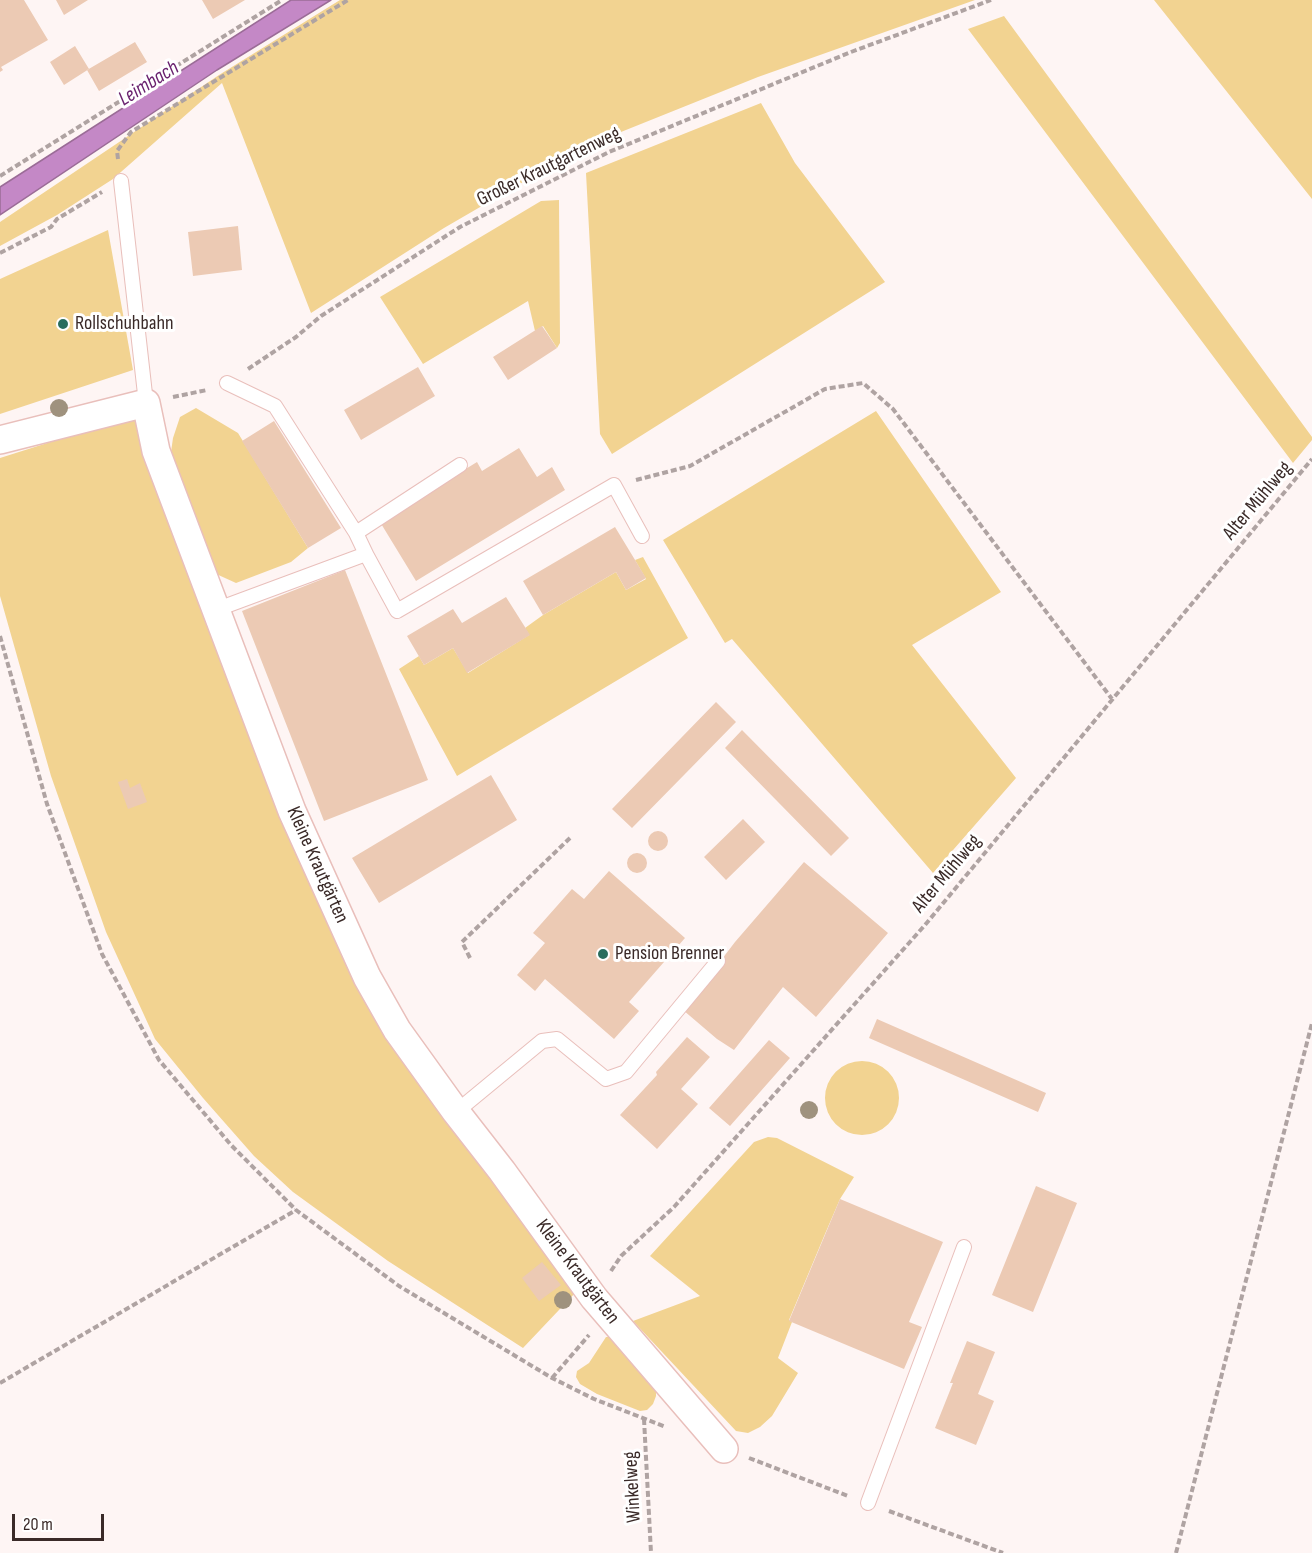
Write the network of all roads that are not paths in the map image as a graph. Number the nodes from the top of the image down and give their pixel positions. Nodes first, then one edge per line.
1 (121, 181) road end
2 (227, 383) road end
3 (146, 403) junction
4 (0, 440) edge
5 (460, 465) dead end
6 (356, 533) junction
7 (642, 536) dead end
8 (366, 554) junction
9 (215, 610) junction
10 (718, 961) dead end
11 (456, 1112) junction
12 (964, 1246) dead end
13 (724, 1449) road end
14 (868, 1503) road end

1 - 3 lane, Kleine Krautgärten
2 - 6 lane
3 - 4 street
3 - 9 street, Kleine Krautgärten
5 - 6 lane
6 - 8 lane
7 - 8 lane
8 - 9 lane
9 - 11 street, Kleine Krautgärten
10 - 11 lane
11 - 13 street, Kleine Krautgärten
12 - 14 lane

